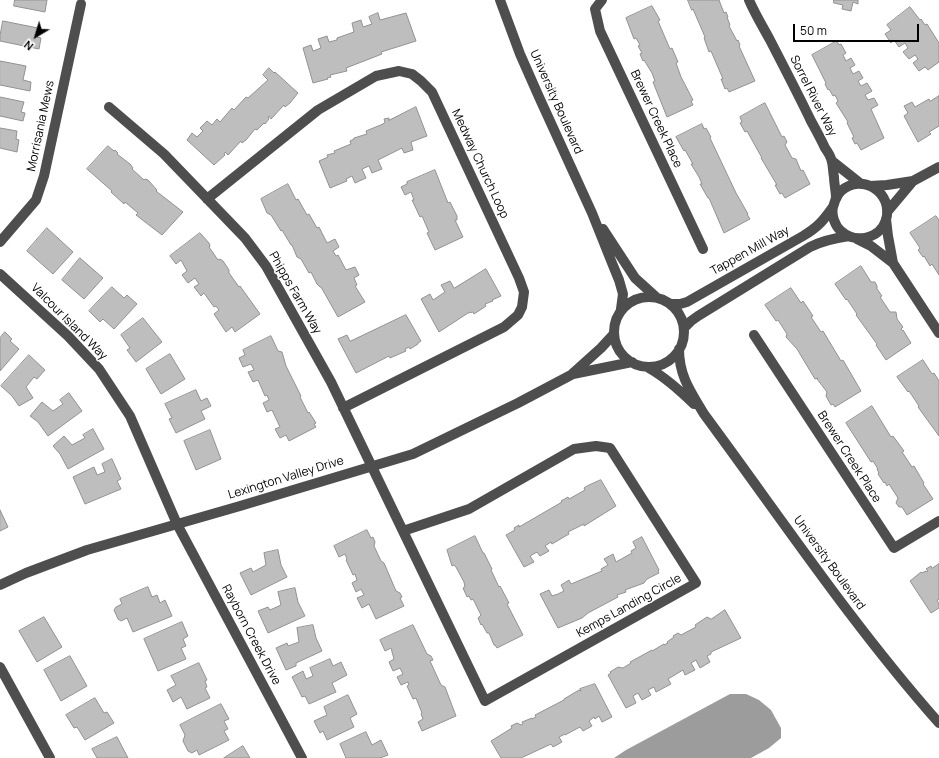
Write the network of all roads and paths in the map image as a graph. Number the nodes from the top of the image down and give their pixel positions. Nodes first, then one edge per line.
1 (500, 0) edge
2 (602, 0) edge
3 (749, 0) edge
4 (81, 4) dead end
5 (109, 107) dead end
6 (832, 161) junction
7 (939, 167) edge
8 (913, 181) junction
9 (866, 185) junction
10 (207, 199) junction
11 (834, 203) junction
12 (592, 213) junction
13 (887, 215) junction
14 (853, 237) junction
15 (0, 242) edge
16 (703, 249) dead end
17 (893, 263) junction
18 (0, 274) edge
19 (656, 297) junction
20 (671, 304) junction
21 (622, 309) junction
22 (684, 328) junction
23 (939, 333) edge
24 (613, 335) junction
25 (754, 335) dead end
26 (679, 349) junction
27 (632, 362) junction
28 (647, 367) junction
29 (571, 374) junction
30 (343, 408) junction
31 (704, 414) junction
32 (372, 466) junction
33 (939, 521) edge
34 (177, 524) junction
35 (403, 531) junction
36 (0, 585) edge
37 (0, 667) edge
38 (939, 723) edge
39 (50, 758) edge
40 (302, 758) edge

1 - 12 street, University Boulevard
2 - 16 street, Brewer Creek Place
3 - 6 street, Sorrel River Way
4 - 15 street, Morrisania Mews
5 - 10 street, Phipps Farm Way
6 - 9 street, Sorrel River Way
6 - 11 street, Sorrel River Way
7 - 8 street
8 - 9 street
8 - 13 street
9 - 11 street
9 - 13 street
10 - 30 street, Phipps Farm Way
10 - 30 street, Medway Church Loop
11 - 14 street
11 - 20 street, Tappen Mill Way
12 - 19 street, University Boulevard
12 - 21 street, University Boulevard
13 - 14 street
13 - 17 street
14 - 17 street
14 - 22 street
17 - 23 street
18 - 34 street, Valcour Island Way
19 - 20 street
19 - 21 street
20 - 22 street
21 - 24 street
22 - 26 street
24 - 27 street
24 - 29 street, Lexington Valley Drive
25 - 33 street, Brewer Creek Place
26 - 28 street
26 - 31 street, University Boulevard
27 - 28 street
27 - 29 street, Lexington Valley Drive
28 - 31 street, University Boulevard
29 - 32 street, Lexington Valley Drive
30 - 32 street, Phipps Farm Way
31 - 38 street, University Boulevard
32 - 34 street, Lexington Valley Drive
32 - 35 street, Kemps Landing Circle
34 - 36 street, Lexington Valley Drive
34 - 40 street, Rayborn Creek Drive
35 - 35 street, Kemps Landing Circle
37 - 39 street

